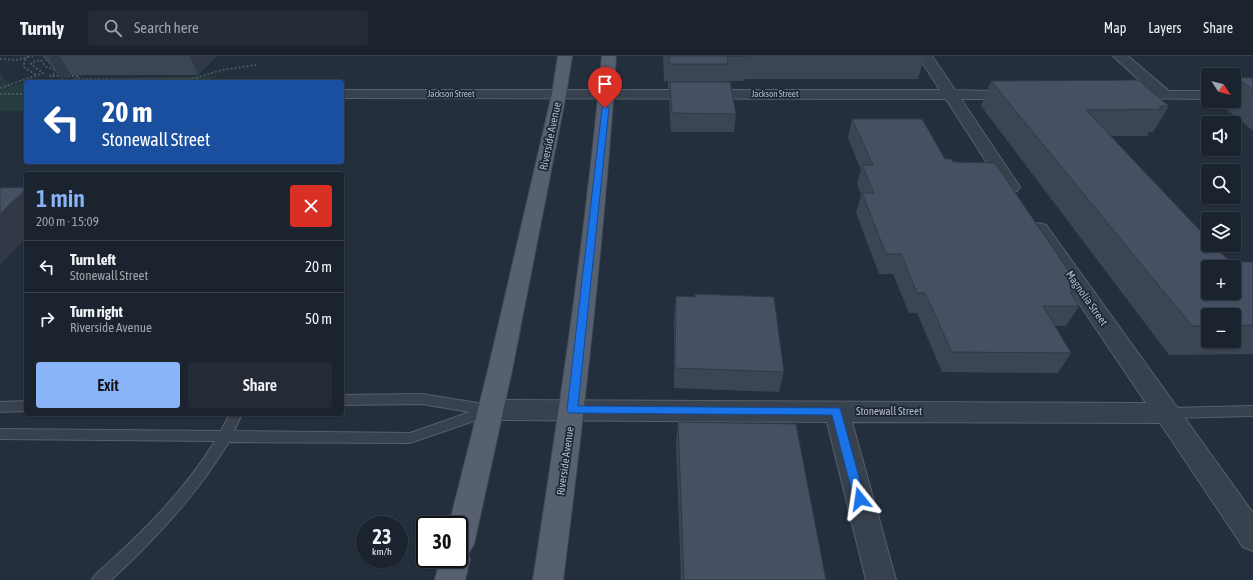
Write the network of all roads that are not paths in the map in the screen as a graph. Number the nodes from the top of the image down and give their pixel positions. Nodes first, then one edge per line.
1 (565, 56) edge
2 (609, 56) edge
3 (925, 56) edge
4 (1120, 56) edge
5 (344, 94) edge
6 (559, 94) junction
7 (607, 94) junction
8 (950, 94) junction
9 (1026, 95) edge
10 (1111, 95) edge
11 (1165, 95) junction
12 (1201, 95) edge
13 (344, 400) edge
14 (24, 406) edge
15 (0, 407) edge
16 (491, 410) junction
17 (572, 410) junction
18 (837, 411) junction
19 (1253, 411) edge
20 (1167, 412) junction
21 (235, 416) edge
22 (0, 434) edge
23 (227, 436) junction
24 (466, 516) edge
25 (1253, 537) edge
26 (453, 568) edge
27 (100, 580) edge
28 (450, 580) edge
29 (548, 580) edge
30 (881, 580) edge

1 - 6 main road, Riverside Avenue
2 - 7 main road, Riverside Avenue
3 - 8 street, Magnolia Street
4 - 11 street
5 - 6 street, Jackson Street
6 - 7 street, Jackson Street
6 - 16 main road, Riverside Avenue
7 - 8 street, Jackson Street
7 - 17 main road, Riverside Avenue
8 - 9 street, Jackson Street
8 - 20 street, Magnolia Street
10 - 11 street
11 - 12 street
13 - 16 lane
14 - 15 lane
16 - 17 street, Stonewall Street
16 - 23 lane
16 - 24 main road, Riverside Avenue
17 - 18 street, Stonewall Street
17 - 29 main road, Riverside Avenue
18 - 20 street, Stonewall Street
18 - 30 street
19 - 20 lane
20 - 25 street, Magnolia Street
21 - 23 lane
22 - 23 lane
23 - 27 lane
26 - 28 main road

